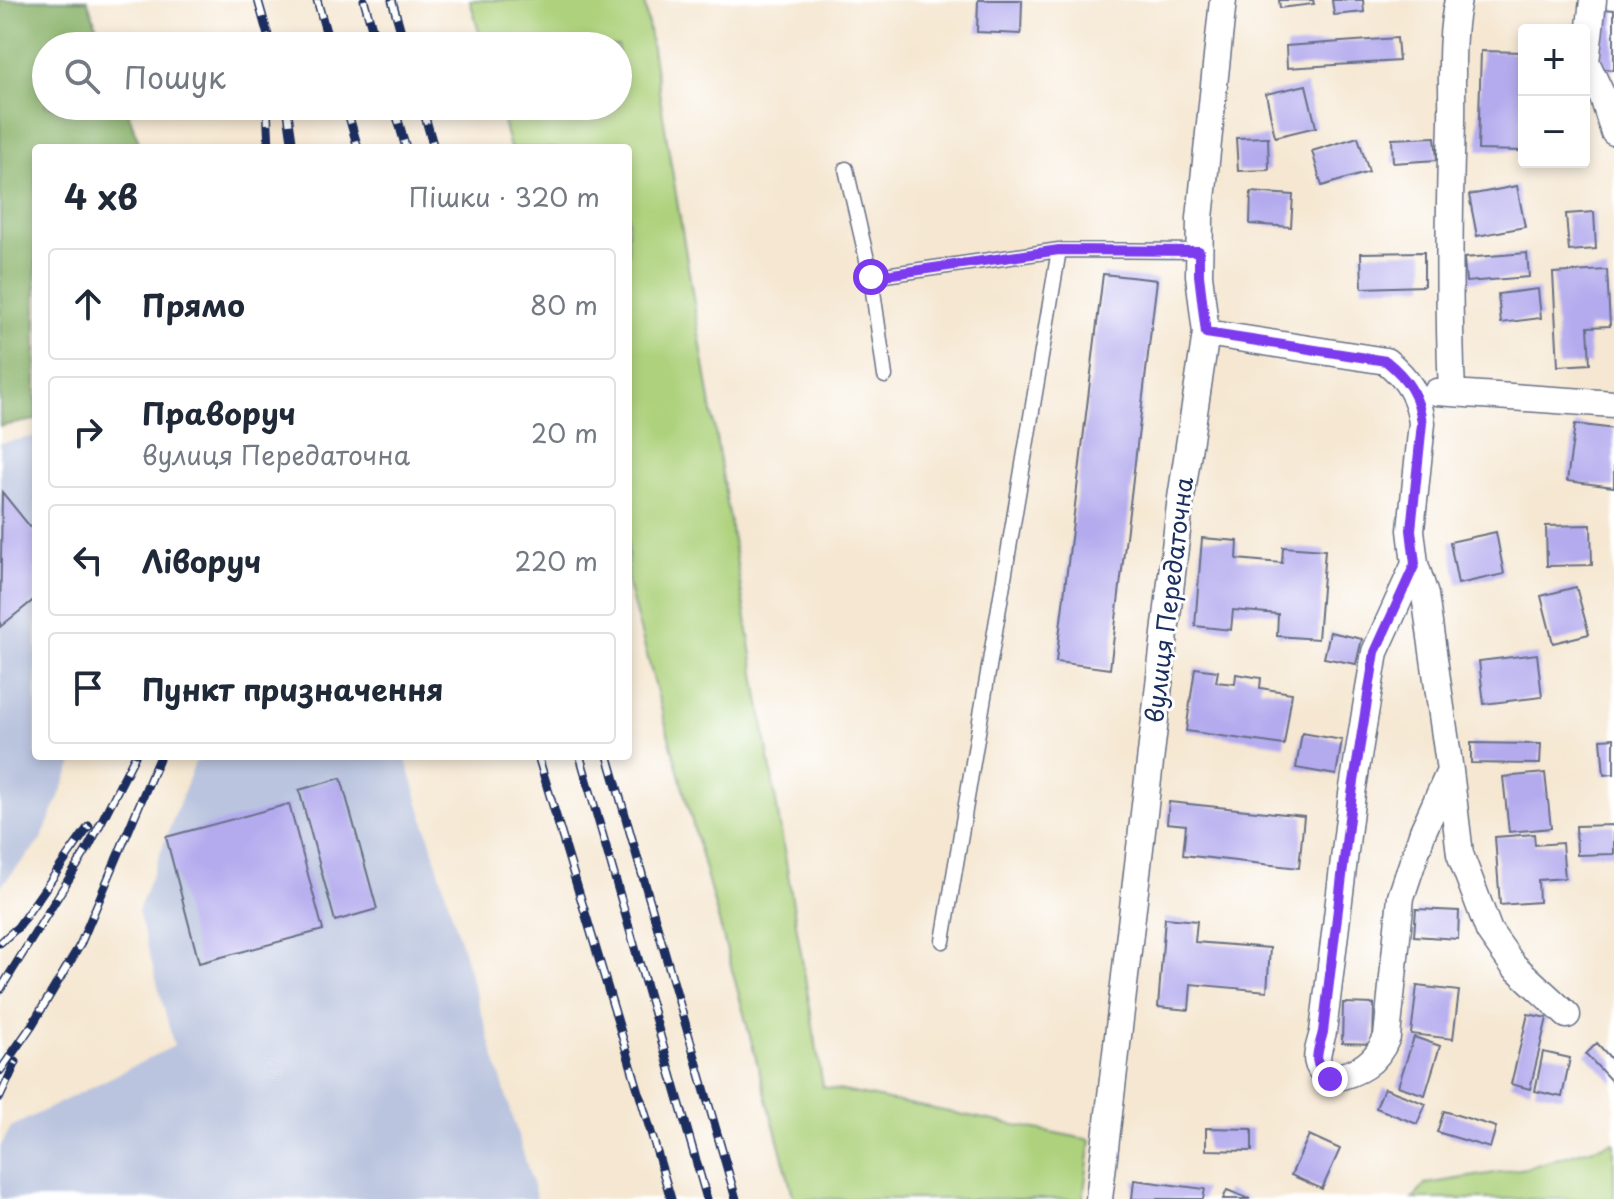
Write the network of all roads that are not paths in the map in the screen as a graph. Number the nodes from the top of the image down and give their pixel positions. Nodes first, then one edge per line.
1 (1223, 0) edge
2 (1458, 0) edge
3 (1593, 0) edge
4 (1614, 132) edge
5 (846, 169) dead end
6 (1059, 250) junction
7 (1199, 251) junction
8 (871, 277) junction
9 (1206, 333) junction
10 (885, 376) dead end
11 (1413, 391) junction
12 (1452, 393) junction
13 (1614, 404) edge
14 (1415, 564) junction
15 (1450, 771) junction
16 (943, 941) dead end
17 (1567, 1015) dead end
18 (1099, 1199) edge

1 - 7 street, вулиця Передаточна
2 - 12 street
3 - 4 street
5 - 8 lane
6 - 7 lane
6 - 8 lane
6 - 16 lane
7 - 9 street, вулиця Передаточна
8 - 10 lane
9 - 11 street
9 - 18 street, вулиця Передаточна
11 - 12 street
11 - 14 street
12 - 13 street
14 - 15 street
14 - 15 street
15 - 17 street

